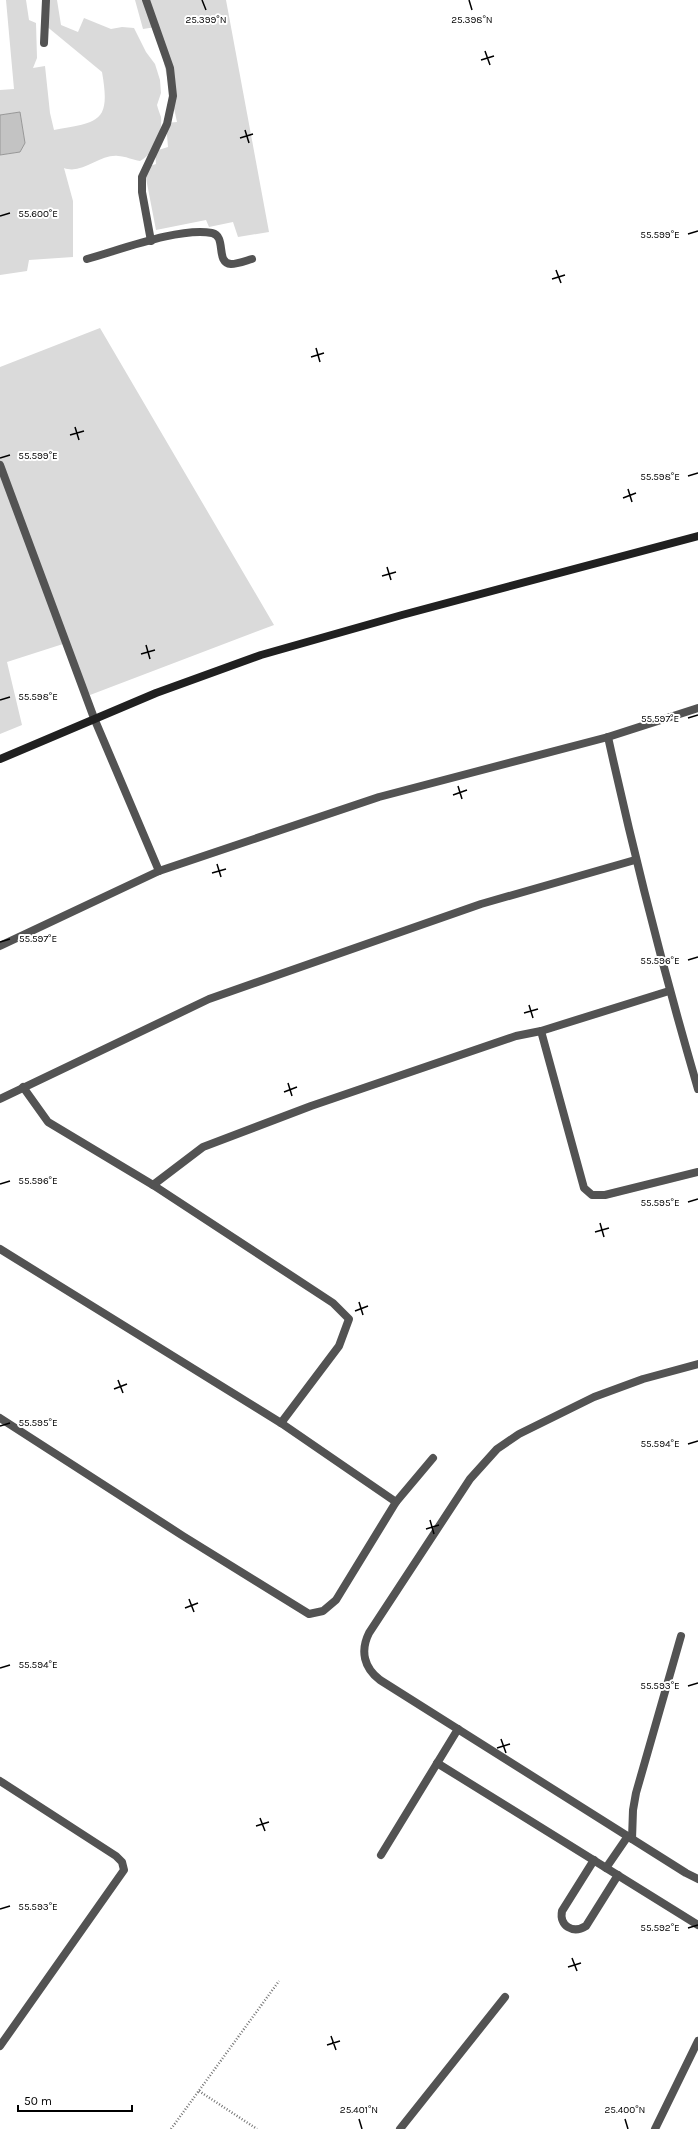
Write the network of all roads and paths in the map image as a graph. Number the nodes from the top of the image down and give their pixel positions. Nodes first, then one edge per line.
1 (46, 0) edge
2 (146, 0) edge
3 (44, 43) dead end
4 (151, 241) junction
5 (87, 259) dead end
6 (252, 259) dead end
7 (0, 465) edge
8 (698, 536) edge
9 (698, 708) edge
10 (94, 718) junction
11 (608, 737) junction
12 (0, 759) edge
13 (635, 860) junction
14 (159, 871) junction
15 (0, 946) edge
16 (669, 991) junction
17 (541, 1031) junction
18 (23, 1087) junction
19 (698, 1089) edge
20 (0, 1099) edge
21 (698, 1172) edge
22 (153, 1185) junction
23 (0, 1249) edge
24 (698, 1364) edge
25 (0, 1418) edge
26 (281, 1423) junction
27 (433, 1458) dead end
28 (396, 1502) junction
29 (681, 1636) dead end
30 (458, 1728) junction
31 (437, 1763) junction
32 (0, 1782) edge
33 (630, 1837) junction
34 (381, 1855) dead end
35 (594, 1860) junction
36 (606, 1868) junction
37 (618, 1875) junction
38 (698, 1879) edge
39 (698, 1925) edge
40 (279, 1981) dead end
41 (505, 1997) dead end
42 (698, 2041) edge
43 (0, 2046) edge
44 (198, 2091) junction
45 (171, 2129) edge
46 (257, 2129) edge
47 (400, 2129) edge
48 (655, 2129) edge

1 - 3 street
2 - 4 street
4 - 5 street
4 - 6 street
7 - 10 street
8 - 10 street
9 - 11 street
10 - 12 street
10 - 14 street
11 - 13 street
11 - 14 street
13 - 16 street
13 - 18 street
14 - 15 street
16 - 17 street
16 - 19 street
17 - 21 street
17 - 22 street
18 - 20 street
18 - 22 street
22 - 26 street
23 - 26 street
24 - 30 street
25 - 28 street
26 - 28 street
27 - 28 street
29 - 33 street
30 - 31 street
30 - 33 street
31 - 34 street
31 - 35 street
32 - 43 street
33 - 36 street
33 - 38 street
35 - 36 street
35 - 37 street
36 - 37 street
37 - 39 street
40 - 44 path
41 - 47 street
42 - 48 street
44 - 45 path
44 - 46 path

